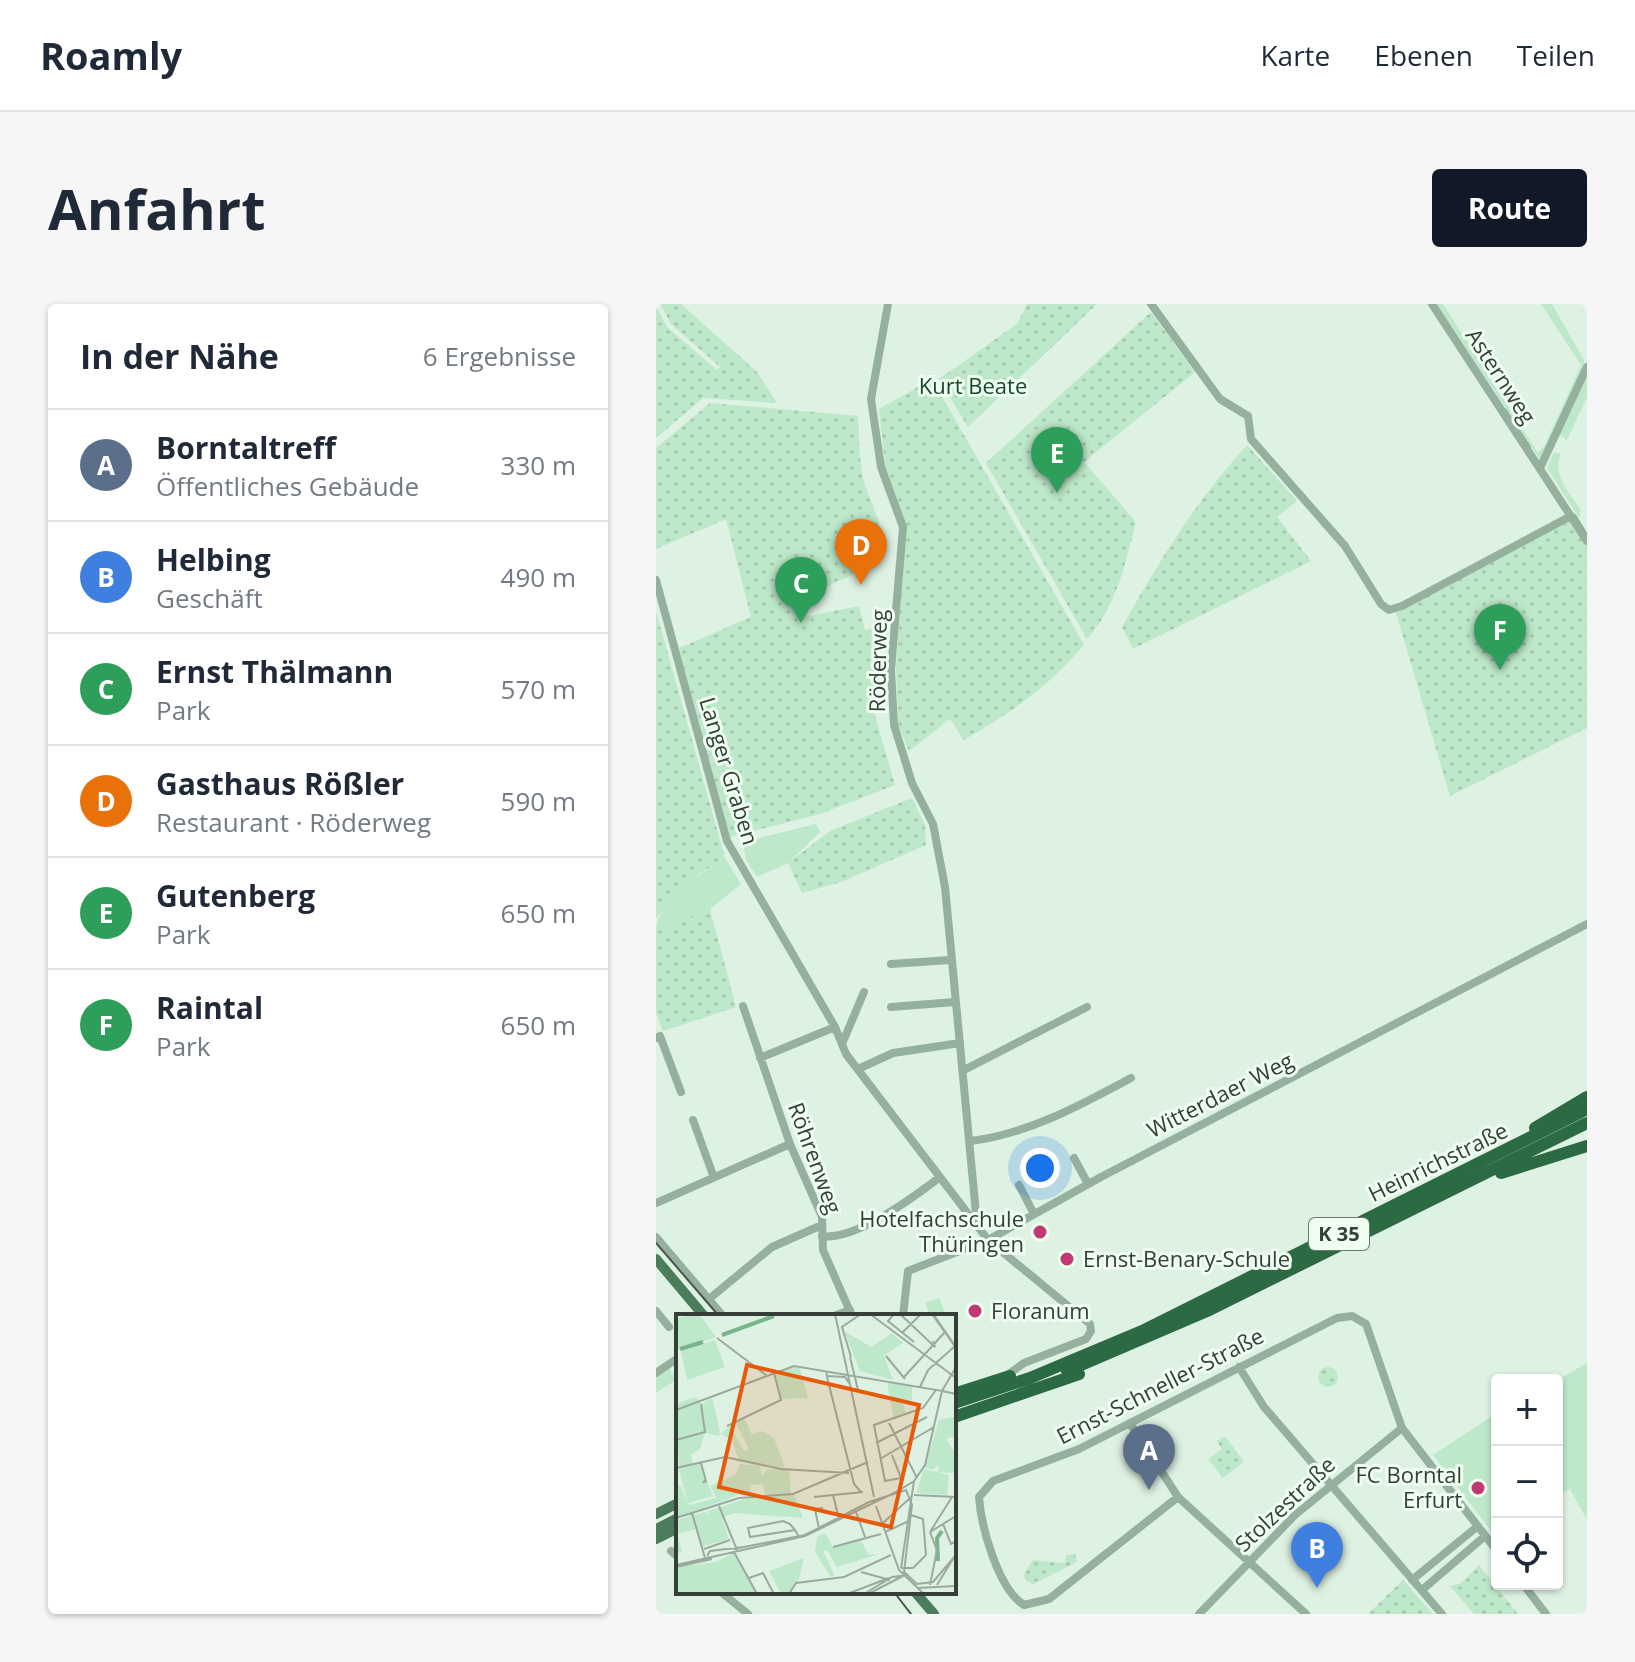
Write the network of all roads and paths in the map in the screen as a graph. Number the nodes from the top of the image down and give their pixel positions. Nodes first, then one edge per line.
1 (888, 304) edge
2 (1151, 304) edge
3 (1432, 304) edge
4 (1587, 367) edge
5 (1540, 468) junction
6 (1571, 516) junction
7 (1587, 541) edge
8 (656, 580) edge
9 (1587, 924) edge
10 (950, 960) junction
11 (891, 964) dead end
12 (864, 992) dead end
13 (955, 1002) junction
14 (743, 1006) dead end
15 (891, 1007) dead end
16 (1087, 1007) dead end
17 (835, 1027) junction
18 (658, 1037) edge
19 (960, 1043) junction
20 (842, 1044) junction
21 (760, 1058) junction
22 (858, 1069) junction
23 (964, 1070) junction
24 (1131, 1078) dead end
25 (681, 1092) dead end
26 (1587, 1097) edge
27 (1587, 1109) edge
28 (693, 1120) dead end
29 (1587, 1123) edge
30 (971, 1141) junction
31 (790, 1144) junction
32 (1587, 1146) edge
33 (1509, 1149) junction
34 (1074, 1158) dead end
35 (713, 1175) junction
36 (940, 1177) junction
37 (1467, 1183) junction
38 (1088, 1184) junction
39 (1019, 1185) dead end
40 (656, 1203) edge
41 (1034, 1214) junction
42 (822, 1225) junction
43 (977, 1225) junction
44 (822, 1236) junction
45 (656, 1237) edge
46 (988, 1240) junction
47 (656, 1259) edge
48 (709, 1299) junction
49 (656, 1311) edge
50 (851, 1313) edge
51 (702, 1314) edge
52 (721, 1314) edge
53 (903, 1314) edge
54 (669, 1327) dead end
55 (1095, 1356) junction
56 (676, 1359) edge
57 (1239, 1367) junction
58 (656, 1373) edge
59 (1002, 1378) junction
60 (956, 1393) edge
61 (956, 1404) edge
62 (956, 1416) edge
63 (1130, 1423) junction
64 (1402, 1428) junction
65 (1330, 1484) junction
66 (1178, 1497) junction
67 (676, 1504) edge
68 (676, 1513) edge
69 (656, 1514) edge
70 (676, 1519) edge
71 (656, 1523) edge
72 (1478, 1526) junction
73 (656, 1529) edge
74 (674, 1530) edge
75 (1485, 1536) junction
76 (656, 1539) edge
77 (1491, 1544) edge
78 (1249, 1562) junction
79 (1412, 1580) junction
80 (1422, 1590) junction
81 (1528, 1590) edge
82 (723, 1594) edge
83 (917, 1594) edge
84 (748, 1614) edge
85 (934, 1614) edge
86 (1199, 1614) edge
87 (1306, 1614) edge
88 (1442, 1614) edge
89 (1546, 1614) edge

1 - 10 street, Röderweg
2 - 6 street
3 - 5 street, Asternweg
4 - 5 street
5 - 6 street, Asternweg
6 - 7 street, Asternweg
8 - 17 street, Langer Graben
9 - 38 street, Witterdaer Weg
10 - 11 street
10 - 13 street, Röderweg
12 - 20 street
13 - 15 street
13 - 19 street, Röderweg
14 - 21 street, Röhrenweg
16 - 23 street
17 - 20 street, Langer Graben
17 - 21 street
18 - 25 street
19 - 22 street
19 - 23 street, Röderweg
20 - 22 street, Langer Graben
21 - 31 street, Röhrenweg
22 - 36 street, Langer Graben
23 - 30 street, Röderweg
24 - 30 street
26 - 33 highway
27 - 33 highway, Heinrichstraße / K 35
28 - 35 street
29 - 37 highway, Heinrichstraße / K 35
30 - 43 street, Röderweg
31 - 35 street
31 - 42 street, Röhrenweg
32 - 37 highway
33 - 55 highway, Heinrichstraße / K 35
34 - 38 street
35 - 40 street
36 - 43 street, Langer Graben
36 - 44 street
37 - 55 highway, Heinrichstraße / K 35
38 - 41 street, Witterdaer Weg
39 - 41 street
41 - 46 street, Witterdaer Weg
42 - 44 street, Röhrenweg
42 - 48 street
43 - 46 street, Langer Graben
44 - 50 street, Röhrenweg
45 - 48 street
46 - 53 street, Witterdaer Weg
46 - 59 street, Langer Graben
47 - 51 main road
48 - 52 street
49 - 54 street
55 - 59 highway, K 35
55 - 61 highway, Heinrichstraße / K 35
55 - 62 highway, K 35
56 - 58 street
57 - 63 street, Ernst-Schneller-Straße
57 - 64 street, Ernst-Schneller-Straße
57 - 65 street
59 - 60 highway, K 35
63 - 66 street
63 - 66 street, Ernst-Schneller-Straße
64 - 65 street, Stolzestraße
64 - 72 street
65 - 78 street, Stolzestraße
65 - 79 street
66 - 78 street
67 - 69 main road
68 - 71 main road
70 - 73 main road
72 - 75 street
72 - 79 street
74 - 76 main road
75 - 77 street
75 - 80 street
78 - 86 street, Stolzestraße
78 - 87 street
79 - 80 street
80 - 88 street
81 - 89 street
82 - 84 street
83 - 85 main road

